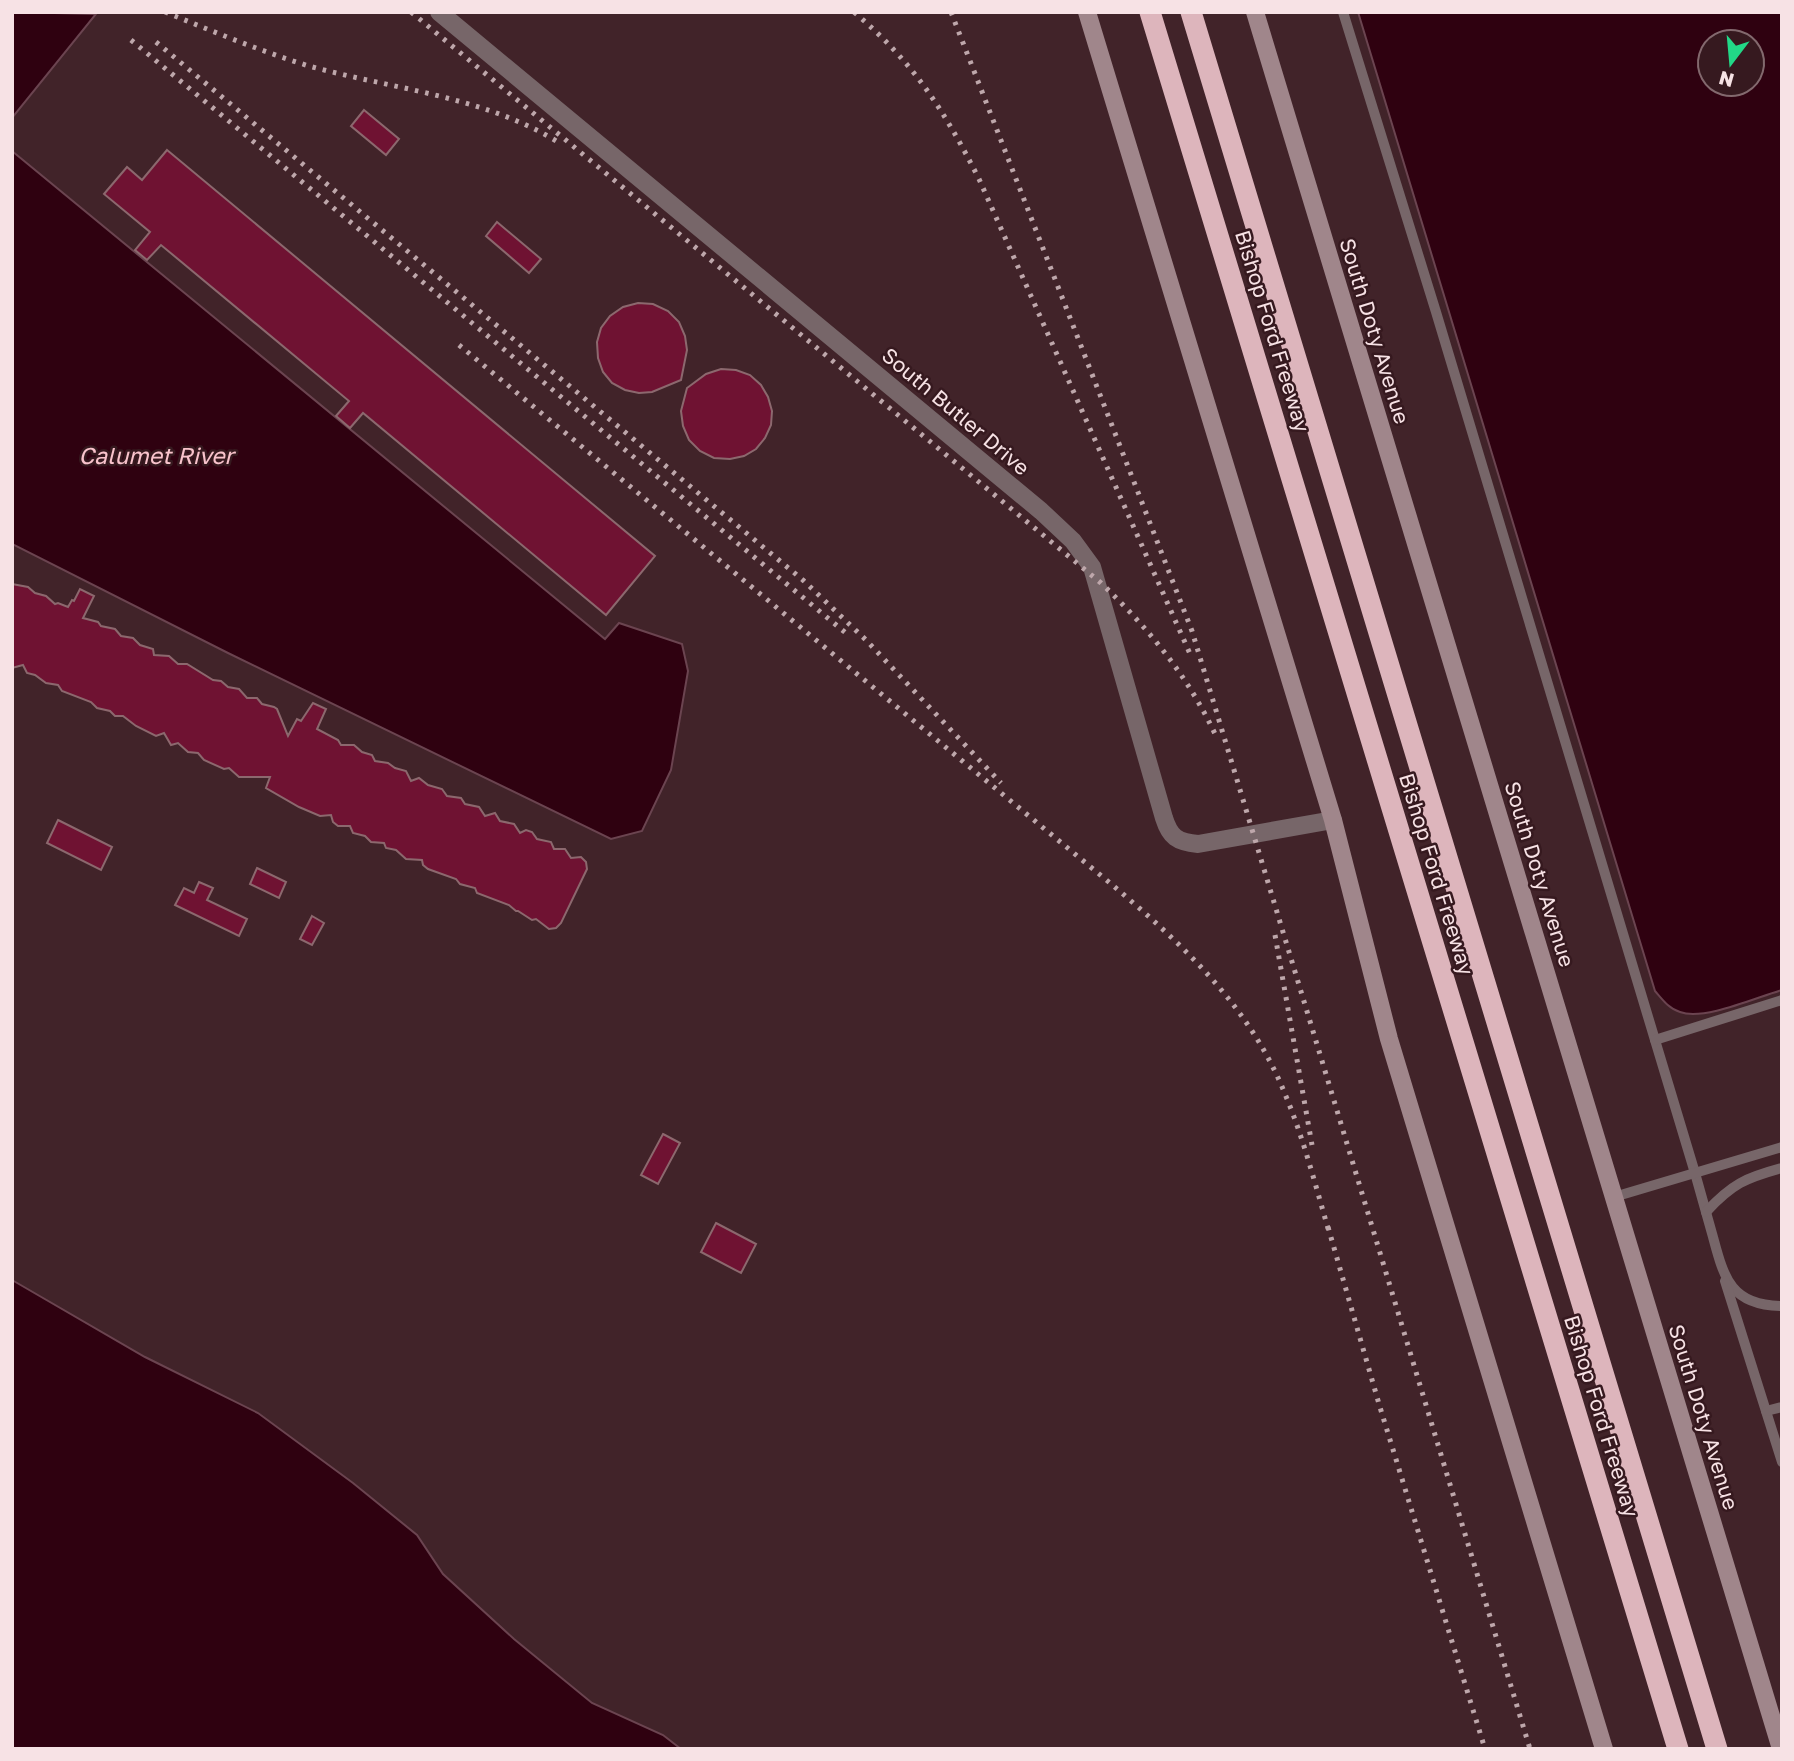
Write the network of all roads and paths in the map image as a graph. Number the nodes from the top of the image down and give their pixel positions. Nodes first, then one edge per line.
1 (439, 12) edge
2 (1087, 12) edge
3 (1150, 12) edge
4 (1191, 12) edge
5 (1255, 12) edge
6 (1343, 12) edge
7 (1333, 820) junction
8 (1782, 1000) edge
9 (1655, 1040) junction
10 (1782, 1147) edge
11 (1782, 1168) edge
12 (1695, 1173) junction
13 (1614, 1197) junction
14 (1706, 1212) junction
15 (1724, 1277) junction
16 (1782, 1306) edge
17 (1782, 1406) edge
18 (1766, 1411) junction
19 (1782, 1462) edge
20 (1604, 1749) edge
21 (1678, 1749) edge
22 (1717, 1749) edge
23 (1781, 1749) edge

1 - 7 street, South Butler Drive
2 - 7 street
3 - 21 highway, Bishop Ford Freeway
4 - 22 highway, Bishop Ford Freeway
5 - 13 street, South Doty Avenue
6 - 9 lane
7 - 20 street
8 - 9 lane
9 - 12 lane
10 - 12 lane
11 - 14 lane
12 - 13 lane
12 - 14 lane
13 - 23 street, South Doty Avenue
14 - 15 lane
15 - 16 lane
15 - 18 lane
17 - 18 lane
18 - 19 lane

